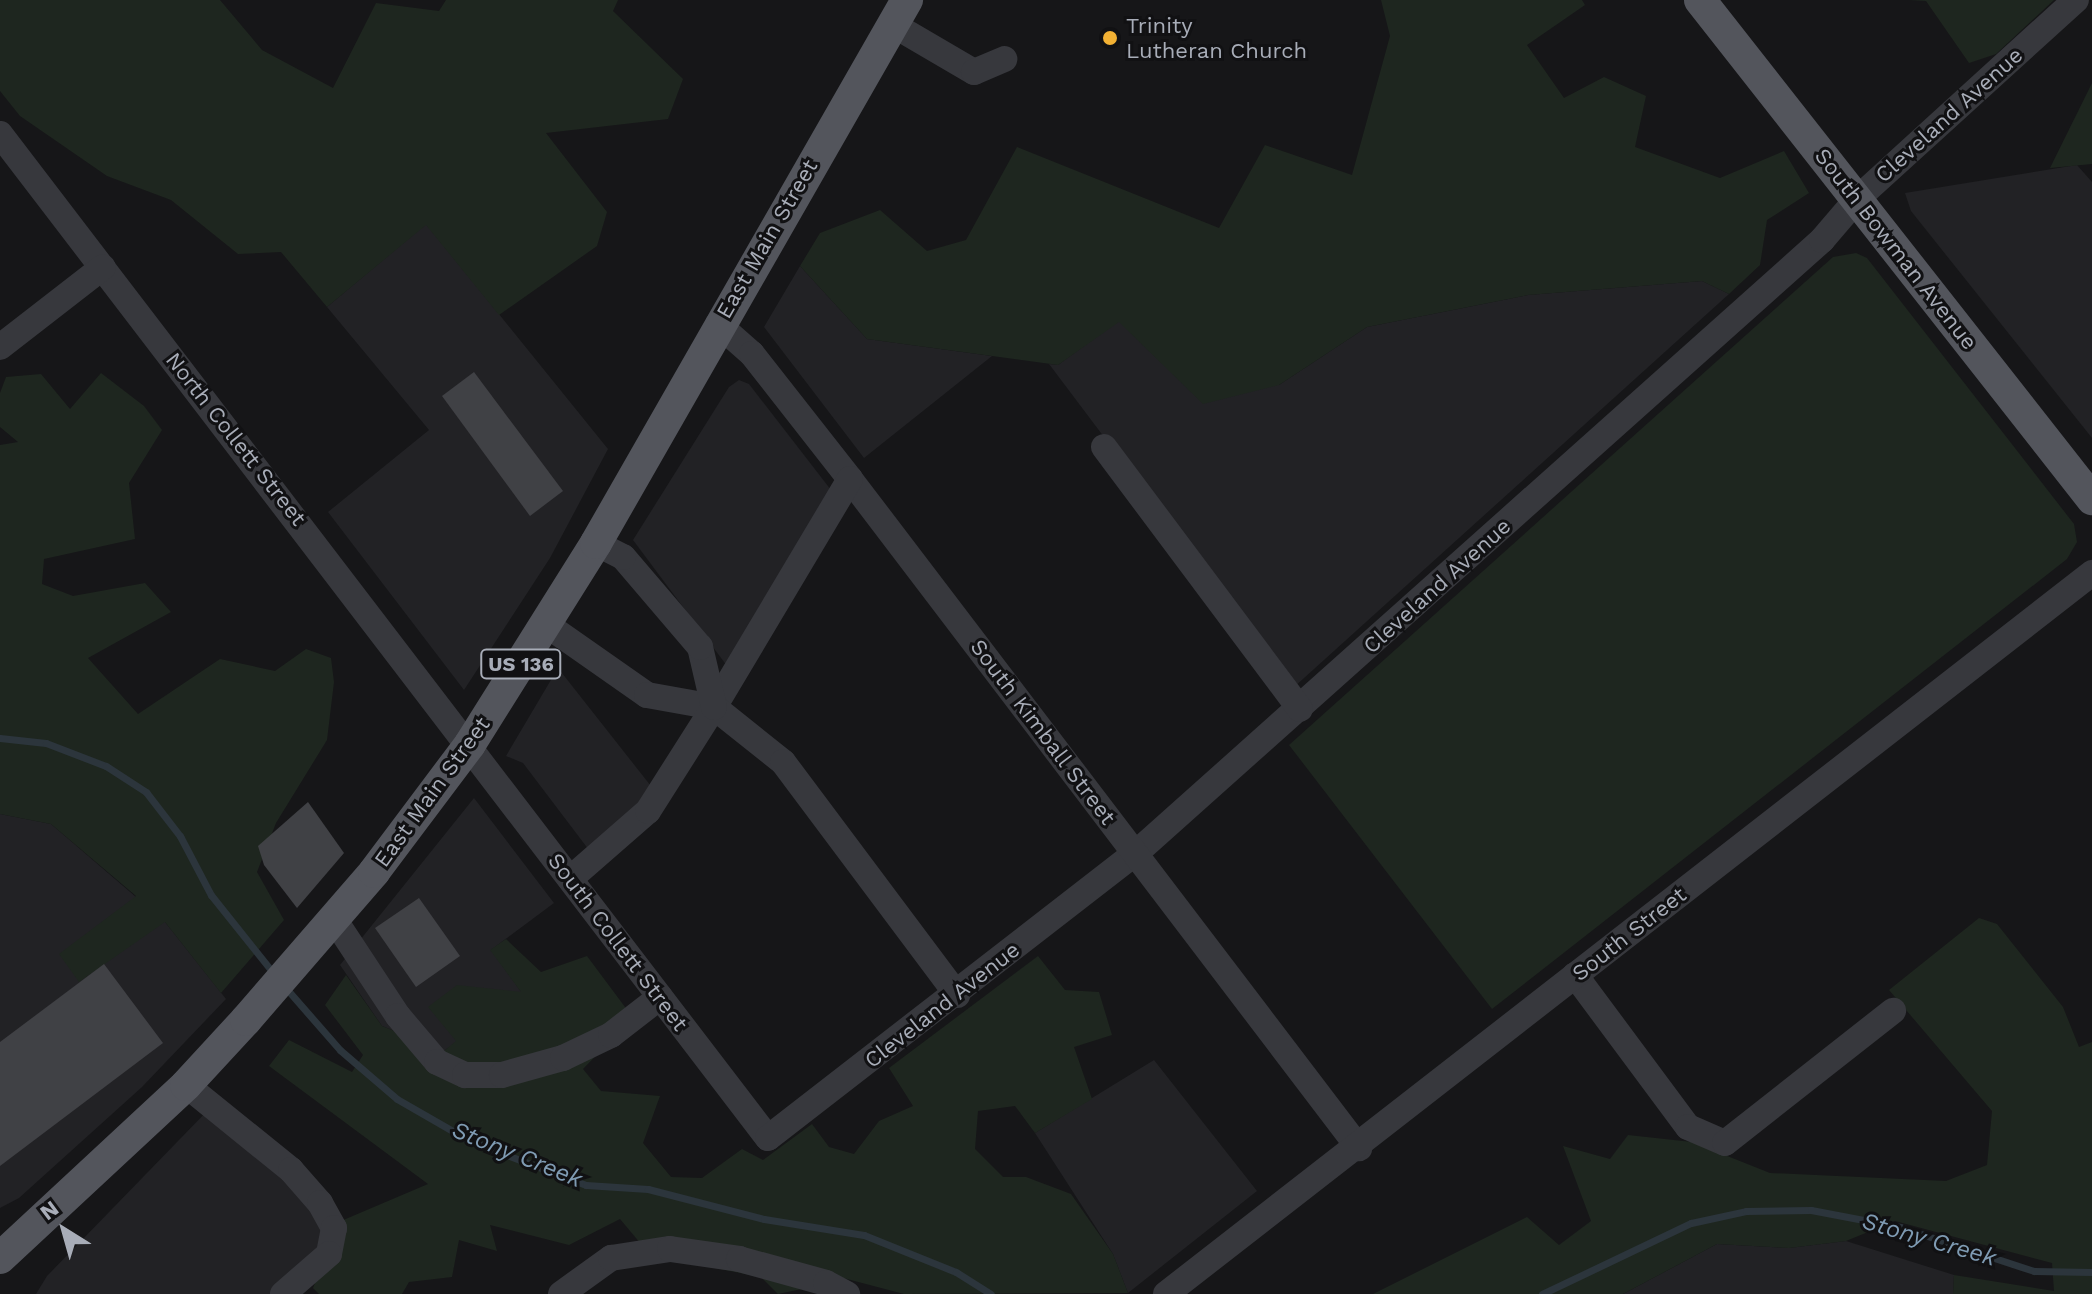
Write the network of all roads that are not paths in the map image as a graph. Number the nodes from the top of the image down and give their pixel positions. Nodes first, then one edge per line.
1 (1700, 0) edge
2 (2076, 0) edge
3 (900, 12) edge
4 (1004, 59) dead end
5 (0, 134) edge
6 (1857, 199) junction
7 (103, 267) junction
8 (718, 324) junction
9 (0, 347) edge
10 (1104, 447) dead end
11 (850, 479) junction
12 (2092, 499) edge
13 (596, 543) junction
14 (2092, 573) edge
15 (547, 625) junction
16 (714, 707) junction
17 (1300, 709) junction
18 (470, 744) junction
19 (1136, 853) junction
20 (570, 879) junction
21 (334, 919) junction
22 (1575, 975) junction
23 (957, 995) junction
24 (660, 997) junction
25 (1893, 1011) dead end
26 (186, 1085) junction
27 (768, 1138) joint
28 (1359, 1148) junction
29 (0, 1258) edge
30 (283, 1294) edge
31 (561, 1294) edge
32 (847, 1294) edge
33 (1166, 1294) edge

1 - 6 main road, South Bowman Avenue
2 - 6 street, Cleveland Avenue
3 - 4 street
3 - 8 main road, East Main Street / US 136
5 - 7 street, North Collett Street
6 - 12 main road, South Bowman Avenue
6 - 17 street, Cleveland Avenue
7 - 9 street
7 - 18 street, North Collett Street
8 - 11 street, South Kimball Street
8 - 13 main road, East Main Street / US 136
10 - 17 street
11 - 16 street
11 - 19 street, South Kimball Street
13 - 15 main road, East Main Street / US 136
13 - 16 street
14 - 22 street, South Street
15 - 16 street
15 - 18 main road, East Main Street / US 136
16 - 20 street
16 - 23 street
17 - 19 street, Cleveland Avenue
18 - 20 street, South Collett Street
18 - 21 main road, East Main Street / US 136
19 - 23 street, Cleveland Avenue
19 - 28 street, South Kimball Street
20 - 24 street, South Collett Street
21 - 24 street
21 - 26 main road, East Main Street / US 136
22 - 25 street
22 - 28 street, South Street
23 - 27 street, Cleveland Avenue
24 - 27 street, South Collett Street
26 - 29 main road, East Main Street / US 136
26 - 30 street
28 - 33 street, South Street
31 - 32 street

